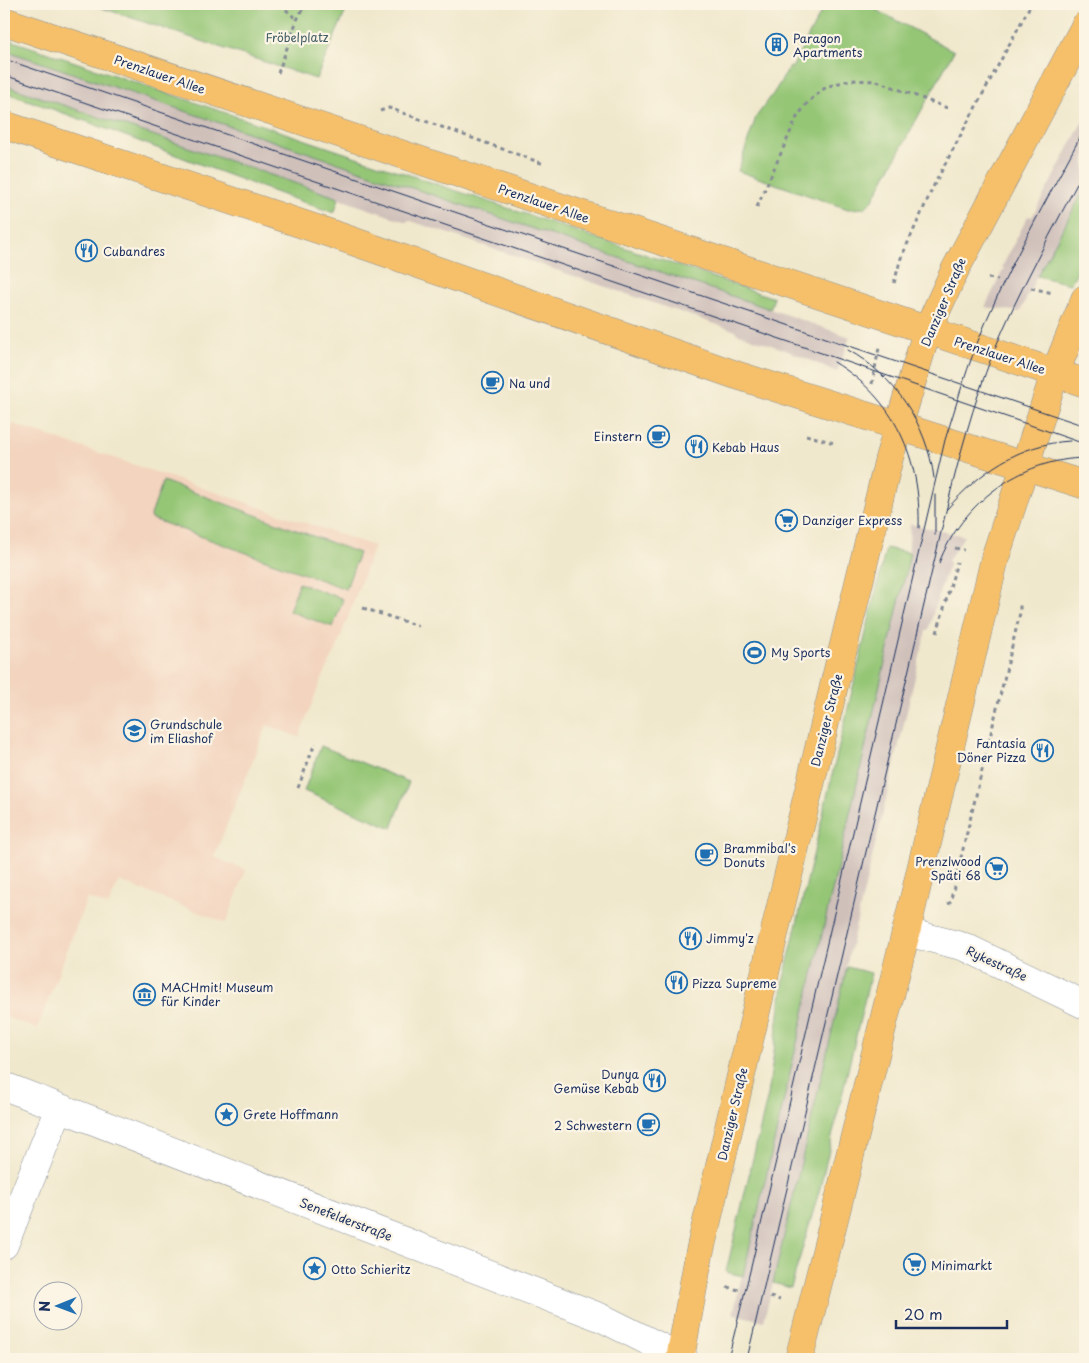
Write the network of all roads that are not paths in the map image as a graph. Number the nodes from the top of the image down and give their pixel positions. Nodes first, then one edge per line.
1 (4, 21) edge
2 (1085, 26) edge
3 (4, 126) edge
4 (1073, 297) edge
5 (928, 331) junction
6 (1055, 374) junction
7 (1085, 384) edge
8 (898, 426) junction
9 (1025, 465) junction
10 (1085, 485) edge
11 (906, 932) junction
12 (1085, 1005) edge
13 (4, 1086) edge
14 (58, 1108) junction
15 (4, 1245) edge
16 (681, 1359) edge
17 (799, 1359) edge

1 - 5 main road, Prenzlauer Allee
2 - 5 main road, Danziger Straße
3 - 8 main road
4 - 6 main road
5 - 6 main road, Prenzlauer Allee
5 - 8 main road, Danziger Straße
6 - 7 main road, Prenzlauer Allee
6 - 9 main road
8 - 9 main road
8 - 16 main road, Danziger Straße
9 - 10 main road
9 - 11 main road
11 - 12 street, Rykestraße
11 - 17 main road
13 - 14 street, Senefelderstraße
14 - 15 street
14 - 16 street, Senefelderstraße

